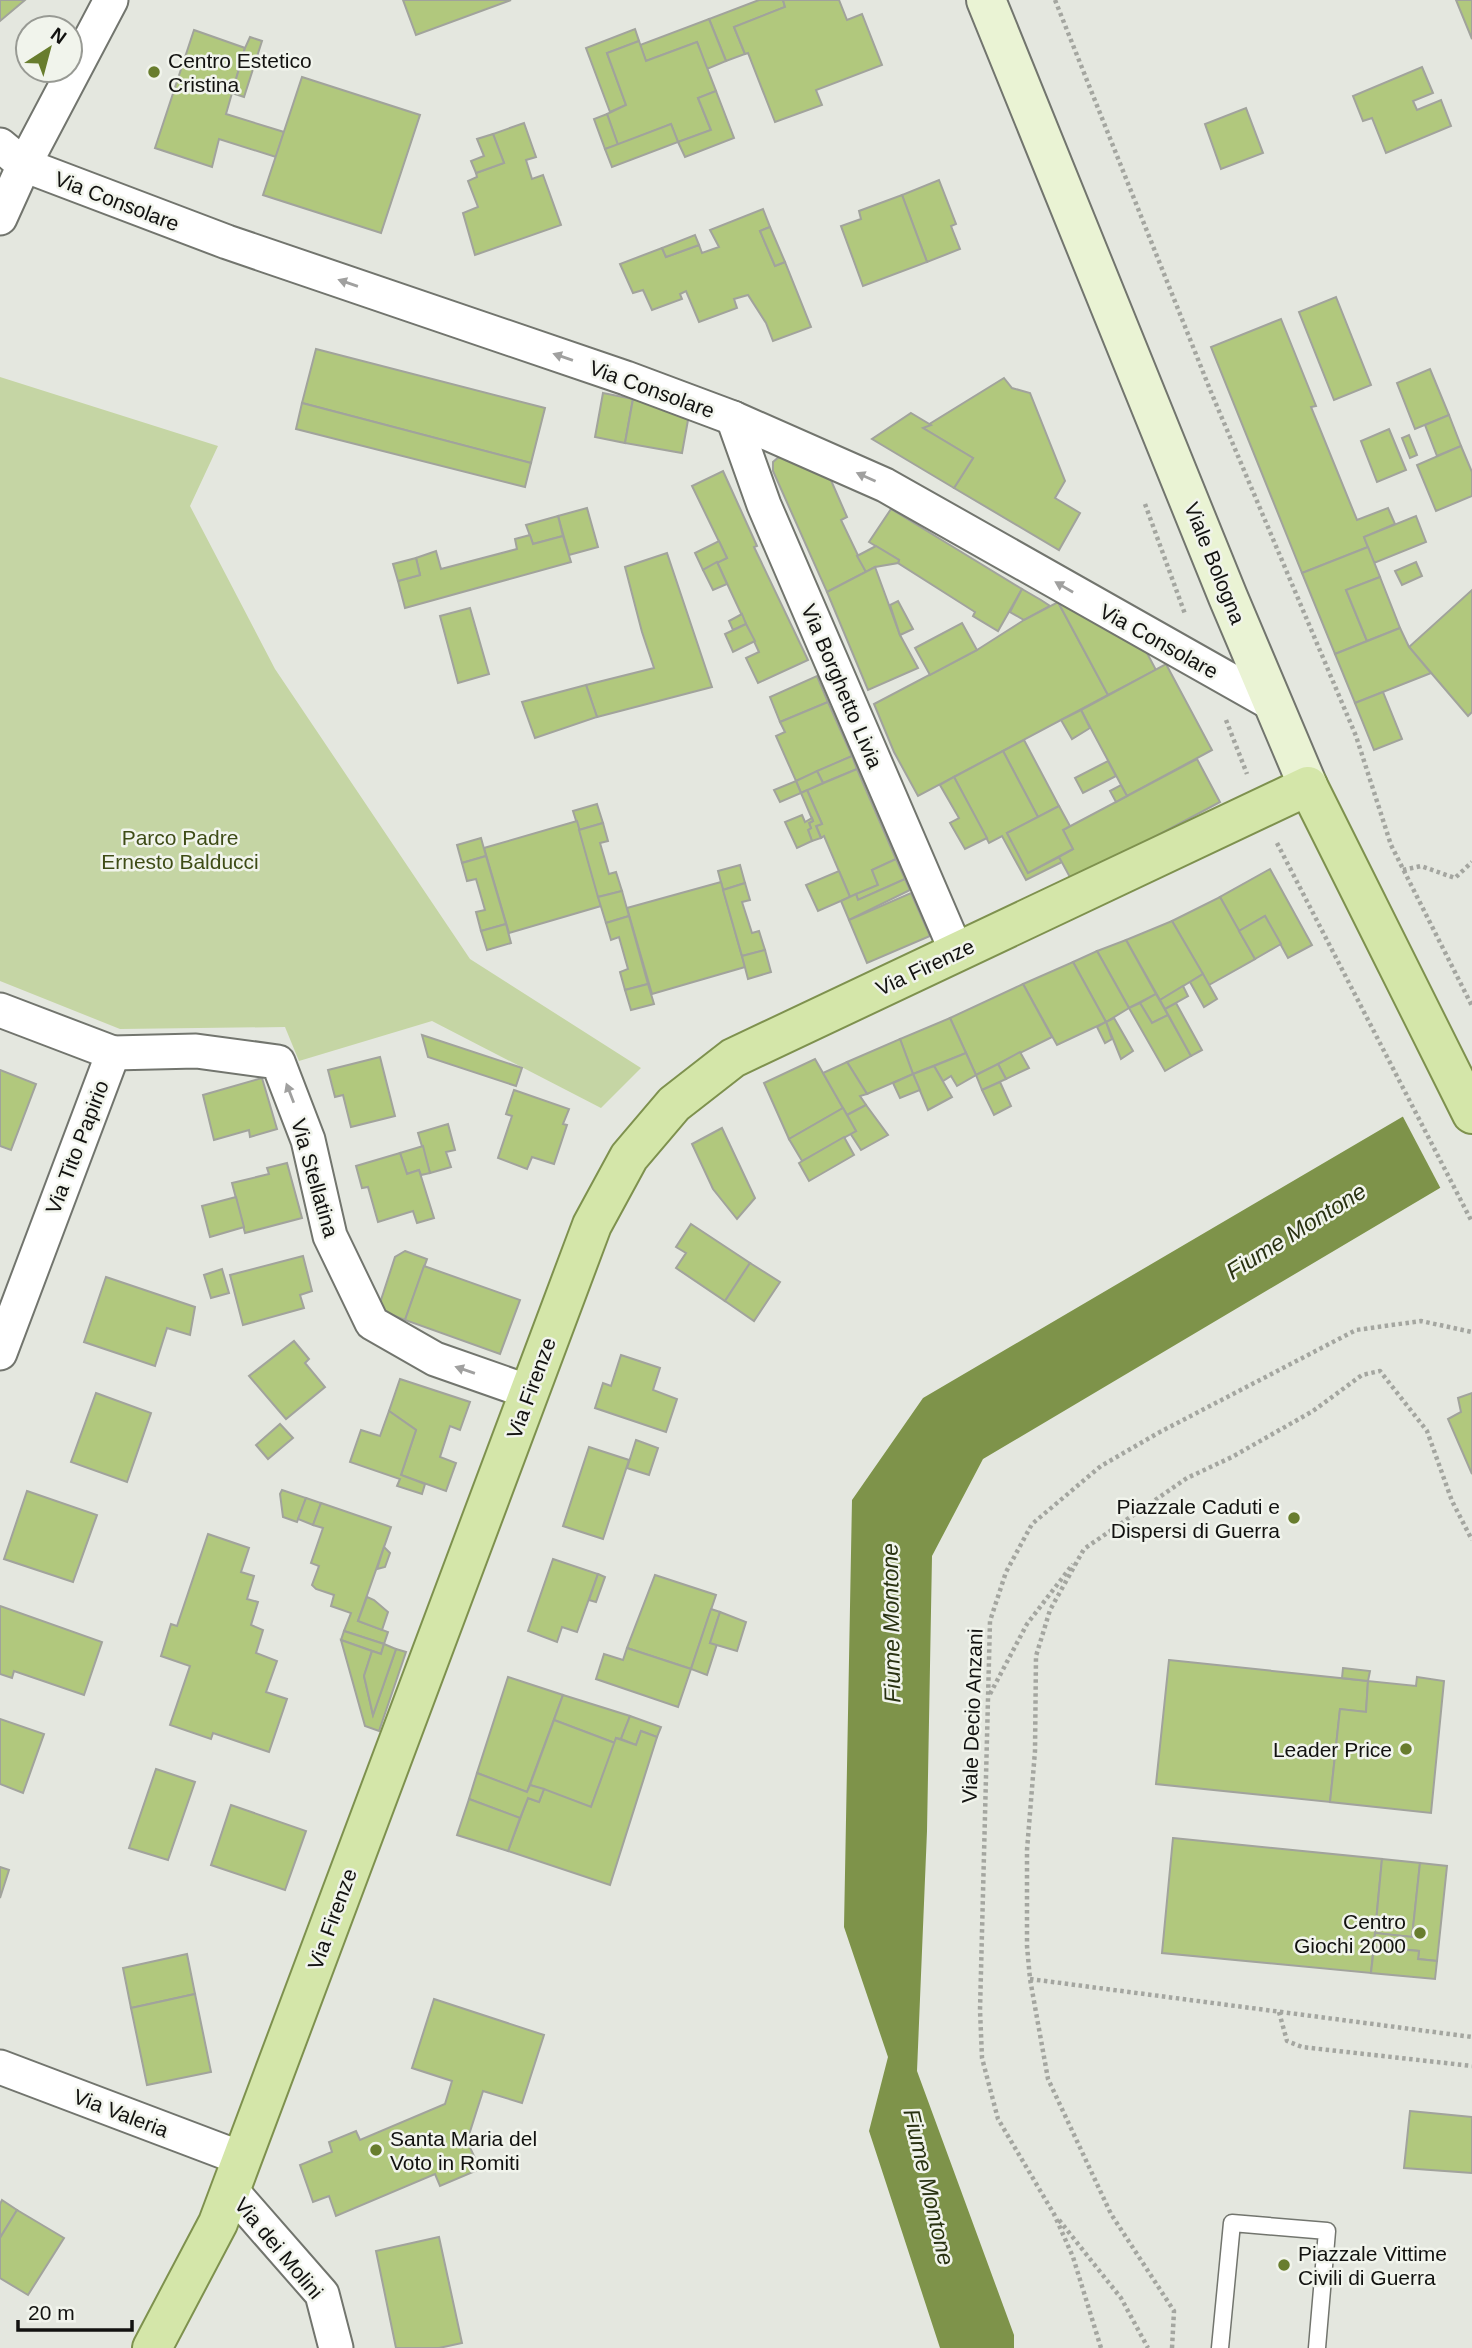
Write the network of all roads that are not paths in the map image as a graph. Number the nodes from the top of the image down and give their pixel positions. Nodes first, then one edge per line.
1 (111, 0) edge
2 (986, 0) edge
3 (12, 155) edge
4 (0, 218) edge
5 (733, 418) junction
6 (1274, 705) junction
7 (1308, 786) junction
8 (957, 953) junction
9 (0, 1010) edge
10 (113, 1054) junction
11 (1472, 1114) edge
12 (0, 1353) edge
13 (530, 1392) junction
14 (0, 2067) edge
15 (237, 2174) junction
16 (151, 2338) edge
17 (336, 2348) edge
18 (1220, 2348) edge
19 (1317, 2348) edge

1 - 3 street
2 - 6 main road, Viale Bologna
3 - 4 street
5 -> 3 street, Via Consolare
6 -> 5 street, Via Consolare
5 - 8 street, Via Borghetto Livia
6 - 7 main road, Viale Bologna
7 - 8 main road, Via Firenze
7 - 11 main road, Viale Bologna
8 - 13 main road, Via Firenze
9 - 10 street, Via Tito Papirio
10 - 12 street, Via Tito Papirio
13 -> 10 street, Via Stellatina
13 - 15 main road, Via Firenze
14 - 15 street, Via Valeria
15 - 16 main road, Via Firenze
15 - 17 street, Via dei Molini
18 - 19 lane

